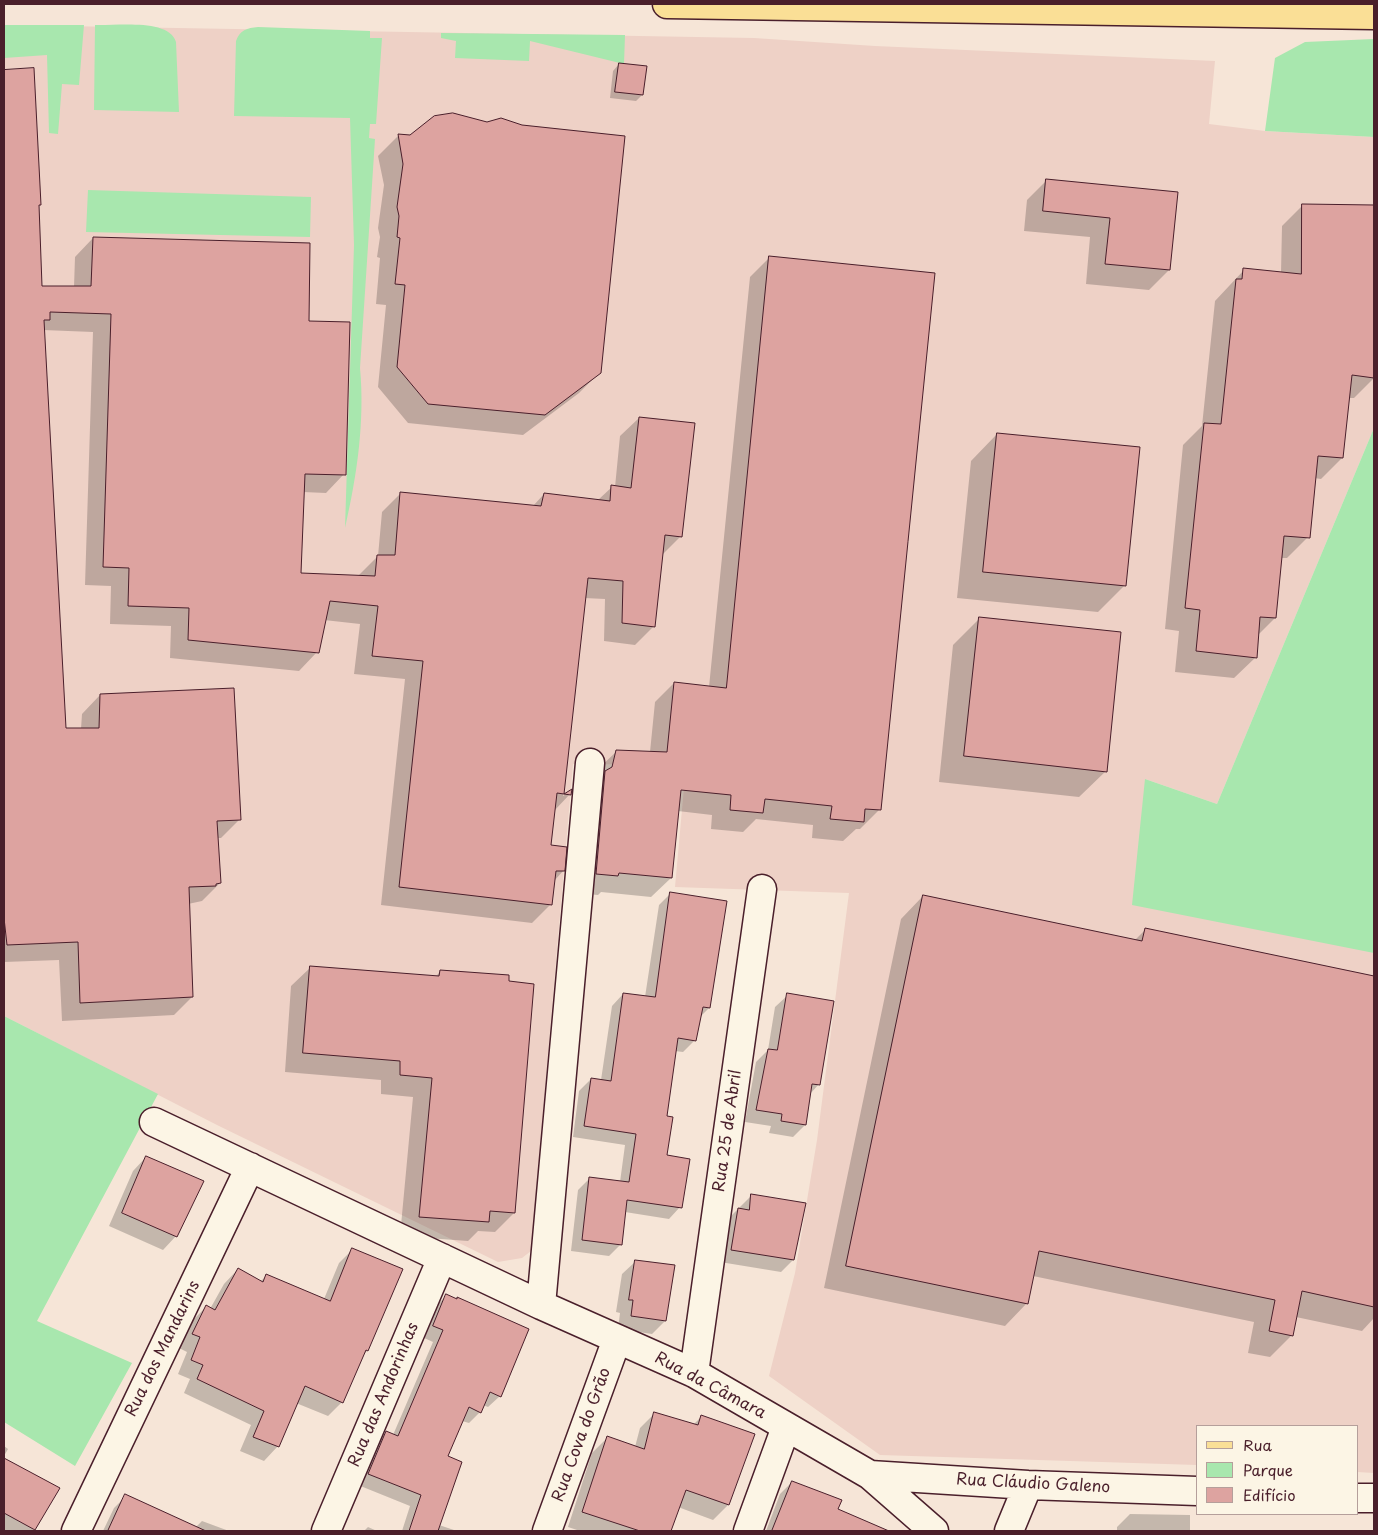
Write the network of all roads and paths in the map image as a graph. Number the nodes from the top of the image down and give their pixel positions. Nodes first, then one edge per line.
1 (667, 4) edge
2 (967, 6) edge
3 (1169, 7) edge
4 (1365, 12) edge
5 (590, 763) dead end
6 (762, 890) dead end
7 (154, 1122) dead end
8 (250, 1167) junction
9 (442, 1258) junction
10 (541, 1305) junction
11 (617, 1338) junction
12 (694, 1373) junction
13 (786, 1427) junction
14 (870, 1474) junction
15 (1028, 1485) junction
16 (1196, 1491) edge
17 (1358, 1498) edge
18 (1374, 1498) edge
19 (76, 1531) edge
20 (326, 1531) edge
21 (547, 1531) edge
22 (748, 1531) edge
23 (934, 1531) edge
24 (1009, 1531) edge

1 - 2 main road
2 - 3 main road
3 - 4 main road
5 - 10 street
6 - 12 street, Rua 25 de Abril
7 - 8 street, Rua da Câmara
8 - 9 street, Rua da Câmara
8 - 19 street, Rua dos Mandarins
9 - 10 street, Rua da Câmara
9 - 20 street, Rua das Andorinhas
10 - 11 street, Rua da Câmara
11 - 12 street, Rua da Câmara
11 - 21 street, Rua Cova do Grão
12 - 13 street, Rua da Câmara
13 - 14 street, Rua da Câmara
13 - 22 street
14 - 15 street, Rua Cláudio Galeno
14 - 23 street, Rua da Câmara
15 - 16 street, Rua Cláudio Galeno
15 - 24 street
17 - 18 street

